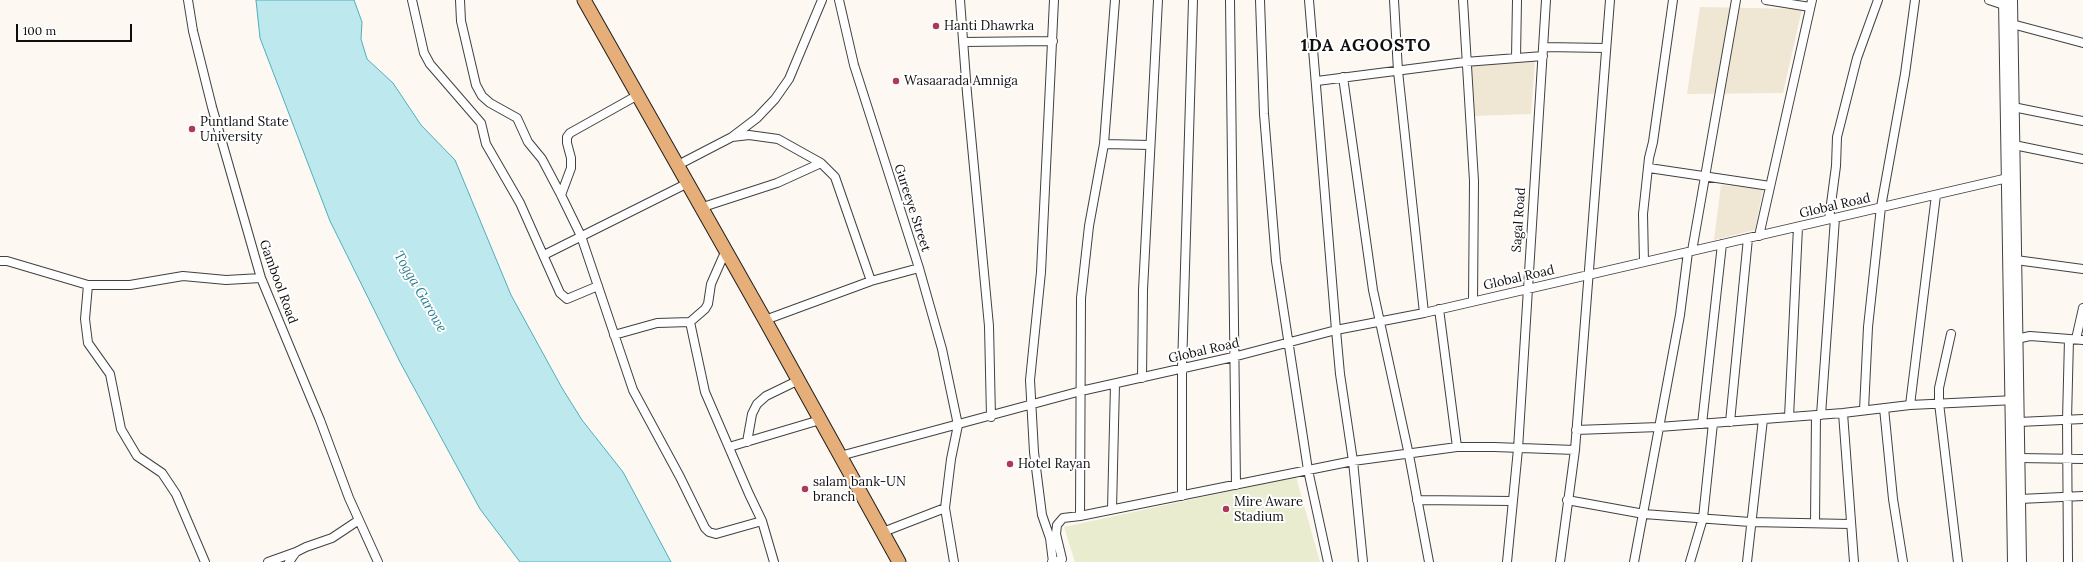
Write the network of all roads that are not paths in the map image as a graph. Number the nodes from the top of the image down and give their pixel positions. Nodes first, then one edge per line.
1 (188, 0) edge
2 (412, 0) edge
3 (460, 0) edge
4 (584, 0) edge
5 (822, 0) edge
6 (839, 0) edge
7 (960, 0) edge
8 (1054, 0) edge
9 (1115, 0) edge
10 (1158, 0) edge
11 (1193, 0) edge
12 (1230, 0) edge
13 (1260, 0) edge
14 (1309, 0) edge
15 (1394, 0) edge
16 (1463, 0) edge
17 (1517, 0) edge
18 (1546, 0) edge
19 (1610, 0) edge
20 (1673, 0) edge
21 (1736, 0) edge
22 (1766, 0) edge
23 (1878, 0) edge
24 (1915, 0) edge
25 (1989, 0) edge
26 (2006, 2) edge
27 (1811, 3) edge
28 (2012, 24) junction
29 (1053, 41) junction
30 (963, 42) junction
31 (2083, 43) edge
32 (1544, 47) junction
33 (1606, 48) junction
34 (1543, 56) junction
35 (1516, 58) junction
36 (1465, 62) junction
37 (1398, 71) junction
38 (1342, 78) junction
39 (1317, 81) junction
40 (638, 95) junction
41 (2013, 107) junction
42 (2083, 121) edge
43 (732, 137) junction
44 (1104, 144) junction
45 (1150, 145) junction
46 (2014, 145) junction
47 (2083, 159) edge
48 (821, 162) junction
49 (678, 166) junction
50 (1649, 168) junction
51 (1706, 177) junction
52 (2011, 178) junction
53 (688, 183) junction
54 (1770, 186) junction
55 (561, 195) junction
56 (1936, 195) junction
57 (700, 208) junction
58 (1881, 208) junction
59 (1832, 219) junction
60 (1798, 227) junction
61 (581, 236) junction
62 (1759, 236) junction
63 (1748, 238) junction
64 (1722, 244) junction
65 (726, 250) junction
66 (1690, 252) junction
67 (544, 255) junction
68 (2016, 260) junction
69 (0, 261) edge
70 (1644, 262) junction
71 (919, 268) junction
72 (2083, 269) edge
73 (1590, 274) junction
74 (261, 278) junction
75 (871, 281) junction
76 (88, 285) junction
77 (598, 286) junction
78 (1527, 289) junction
79 (1473, 301) junction
80 (2083, 308) edge
81 (1439, 309) junction
82 (1424, 313) junction
83 (765, 320) junction
84 (690, 322) junction
85 (1381, 322) junction
86 (1336, 330) junction
87 (1951, 334) dead end
88 (614, 335) junction
89 (2076, 339) edge
90 (2013, 340) junction
91 (1290, 342) junction
92 (1233, 356) junction
93 (1182, 368) junction
94 (1142, 378) junction
95 (799, 380) junction
96 (1115, 384) junction
97 (1081, 392) junction
98 (2014, 400) junction
99 (1939, 403) junction
100 (1030, 405) junction
101 (1910, 405) junction
102 (1884, 408) junction
103 (1864, 410) junction
104 (1843, 413) junction
105 (1819, 415) junction
106 (990, 417) junction
107 (1789, 417) junction
108 (1763, 419) junction
109 (2083, 419) edge
110 (820, 420) junction
111 (2067, 420) junction
112 (1730, 422) junction
113 (2018, 422) junction
114 (1713, 423) junction
115 (1702, 424) junction
116 (958, 425) junction
117 (1659, 427) junction
118 (1576, 430) junction
119 (747, 442) junction
120 (730, 447) junction
121 (1457, 447) junction
122 (1518, 449) junction
123 (1575, 450) junction
124 (1409, 455) junction
125 (840, 456) junction
126 (2019, 458) junction
127 (2068, 458) junction
128 (2083, 458) edge
129 (1354, 461) junction
130 (1308, 470) junction
131 (1236, 485) junction
132 (1182, 496) junction
133 (2083, 496) edge
134 (2068, 497) junction
135 (2020, 499) junction
136 (1417, 500) junction
137 (1567, 500) junction
138 (1512, 501) junction
139 (945, 508) junction
140 (1112, 509) junction
141 (1644, 514) junction
142 (1080, 516) junction
143 (1704, 518) junction
144 (359, 520) junction
145 (762, 521) junction
146 (1750, 522) junction
147 (1815, 523) junction
148 (1850, 524) junction
149 (883, 532) junction
150 (296, 552) junction
151 (1063, 561) edge
152 (205, 562) edge
153 (268, 562) edge
154 (289, 562) edge
155 (378, 562) edge
156 (774, 562) edge
157 (898, 562) edge
158 (954, 562) edge
159 (1053, 562) edge
160 (1328, 562) edge
161 (1362, 562) edge
162 (1429, 562) edge
163 (1507, 562) edge
164 (1560, 562) edge
165 (1634, 562) edge
166 (1690, 562) edge
167 (1747, 562) edge
168 (1854, 562) edge
169 (1903, 562) edge
170 (1958, 562) edge
171 (2013, 562) edge
172 (2021, 562) edge
173 (2068, 562) edge

1 - 74 street, Gambool Road
2 - 67 street
3 - 55 street
4 - 40 main road
5 - 43 street
6 - 71 street, Gureeye Street
7 - 30 street
8 - 29 street
9 - 44 street
10 - 45 street
11 - 93 street
12 - 92 street
13 - 91 street
14 - 39 street
15 - 37 street
16 - 36 street
17 - 35 street
18 - 32 street, Sagal Road
19 - 33 street
20 - 50 street
21 - 51 street
22 - 27 street
23 - 59 street
24 - 58 street
25 - 26 street
26 - 28 street
26 - 52 street
27 - 54 street
28 - 31 street
28 - 41 street
29 - 30 street
29 - 100 street
30 - 106 street
32 - 33 street
32 - 34 street, Sagal Road
33 - 73 street
34 - 35 street
34 - 78 street, Sagal Road
35 - 36 street
36 - 37 street
36 - 79 street
37 - 38 street
37 - 82 street
38 - 39 street
38 - 85 street
39 - 86 street
40 - 49 main road
40 - 55 street
41 - 42 street
41 - 46 street
43 - 48 street
43 - 49 street
44 - 45 street
44 - 97 street
45 - 94 street
46 - 47 street
46 - 52 street
48 - 57 street
48 - 75 street
49 - 53 main road
50 - 51 street
50 - 70 street
51 - 54 street
51 - 66 street
52 - 56 street, Global Road
52 - 68 street
52 - 90 street
53 - 57 main road
53 - 61 street
54 - 62 street
55 - 61 street
56 - 58 street, Global Road
56 - 101 street
57 - 65 main road
58 - 59 street, Global Road
58 - 103 street
59 - 60 street, Global Road
59 - 105 street
60 - 62 street, Global Road
60 - 107 street
61 - 67 street
61 - 77 street
62 - 63 street, Global Road
63 - 64 street, Global Road
63 - 112 street
64 - 66 street, Global Road
64 - 115 street
65 - 83 main road
65 - 84 street
66 - 70 street, Global Road
66 - 117 street
67 - 77 street
68 - 72 street
68 - 90 street
69 - 76 street
70 - 73 street, Global Road
71 - 75 street
71 - 116 street, Gureeye Street
73 - 78 street, Global Road
73 - 118 street
74 - 76 street
74 - 144 street, Gambool Road
75 - 83 street
76 - 152 street
77 - 88 street
78 - 79 street, Global Road
78 - 122 street, Sagal Road
79 - 81 street, Global Road
80 - 89 street
81 - 82 street, Global Road
81 - 121 street
82 - 85 street, Global Road
83 - 95 main road
84 - 88 street
84 - 120 street
85 - 86 street, Global Road
85 - 124 street
86 - 91 street, Global Road
86 - 129 street
87 - 99 street
88 - 145 street
89 - 90 street
89 - 111 street
90 - 98 street
91 - 92 street, Global Road
91 - 130 street
92 - 93 street, Global Road
92 - 131 street
93 - 94 street, Global Road
93 - 132 street
94 - 96 street, Global Road
95 - 110 main road
95 - 119 street
96 - 97 street, Global Road
96 - 140 street
97 - 100 street, Global Road
97 - 142 street
98 - 99 street
98 - 113 street
98 - 171 street
99 - 101 street
99 - 170 street
100 - 106 street, Global Road
100 - 159 street
101 - 102 street
102 - 103 street
102 - 169 street
103 - 104 street
104 - 105 street
104 - 148 street
105 - 107 street
105 - 147 street
106 - 116 street, Global Road
107 - 108 street
108 - 112 street
108 - 146 street
109 - 111 street
110 - 119 street
110 - 125 main road
111 - 113 street
111 - 127 street
112 - 114 street
113 - 126 street
114 - 115 street
114 - 143 street
115 - 117 street
116 - 125 street, Global Road
116 - 139 street
117 - 118 street
117 - 141 street
118 - 123 street
119 - 120 street
120 - 145 street
121 - 122 street
121 - 124 street
122 - 123 street
122 - 138 street, Sagal Road
123 - 137 street
124 - 129 street
124 - 136 street
125 - 149 main road
126 - 127 street
126 - 135 street
127 - 128 street
127 - 134 street
129 - 130 street
129 - 161 street
130 - 131 street
130 - 160 street
131 - 132 street
132 - 140 street
133 - 134 street
134 - 135 street
134 - 173 street
135 - 172 street
136 - 138 street
136 - 162 street
137 - 141 street
137 - 164 street
138 - 163 street, Sagal Road
139 - 149 street
139 - 158 street
140 - 142 street
141 - 143 street
141 - 165 street
142 - 151 street
143 - 146 street
143 - 166 street
144 - 150 street
144 - 155 street, Gambool Road
145 - 156 street
146 - 147 street
146 - 167 street
147 - 148 street
148 - 168 street
149 - 157 main road
150 - 153 street
150 - 154 street
151 - 159 street

